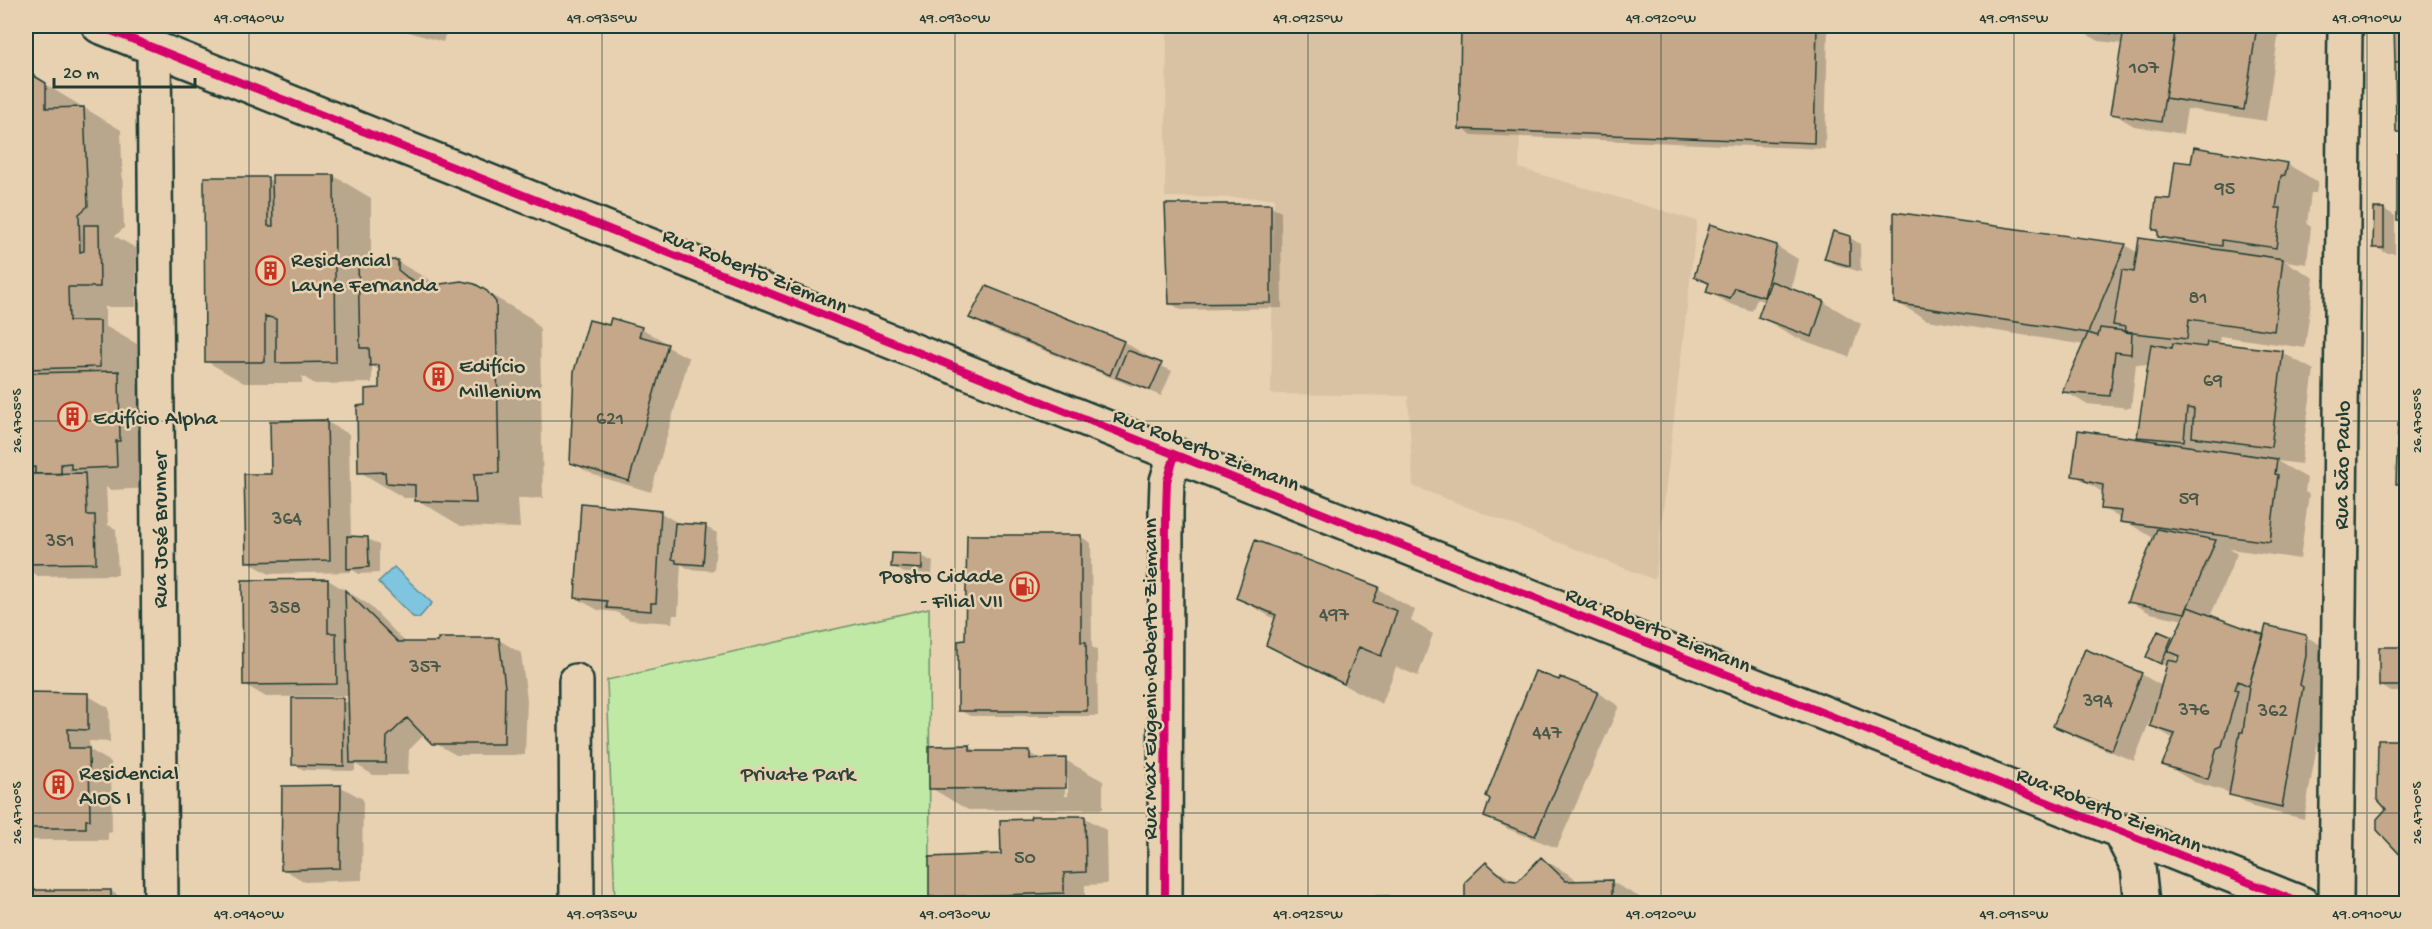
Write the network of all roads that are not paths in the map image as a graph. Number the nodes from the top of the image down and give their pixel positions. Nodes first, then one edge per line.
1 (2345, 26) edge
2 (128, 34) edge
3 (1175, 455) junction
4 (576, 681) dead end
5 (2120, 832) junction
6 (161, 903) edge
7 (577, 903) edge
8 (1165, 903) edge
9 (2142, 903) edge
10 (2303, 903) edge
11 (2336, 903) edge

1 - 11 main road, Rua São Paulo
2 - 3 main road, Rua Roberto Ziemann
2 - 6 main road, Rua José Brunner
3 - 5 main road, Rua Roberto Ziemann
3 - 8 main road, Rua Max Eugenio Roberto Ziemann
4 - 7 main road
5 - 9 main road
5 - 10 main road, Rua Roberto Ziemann

